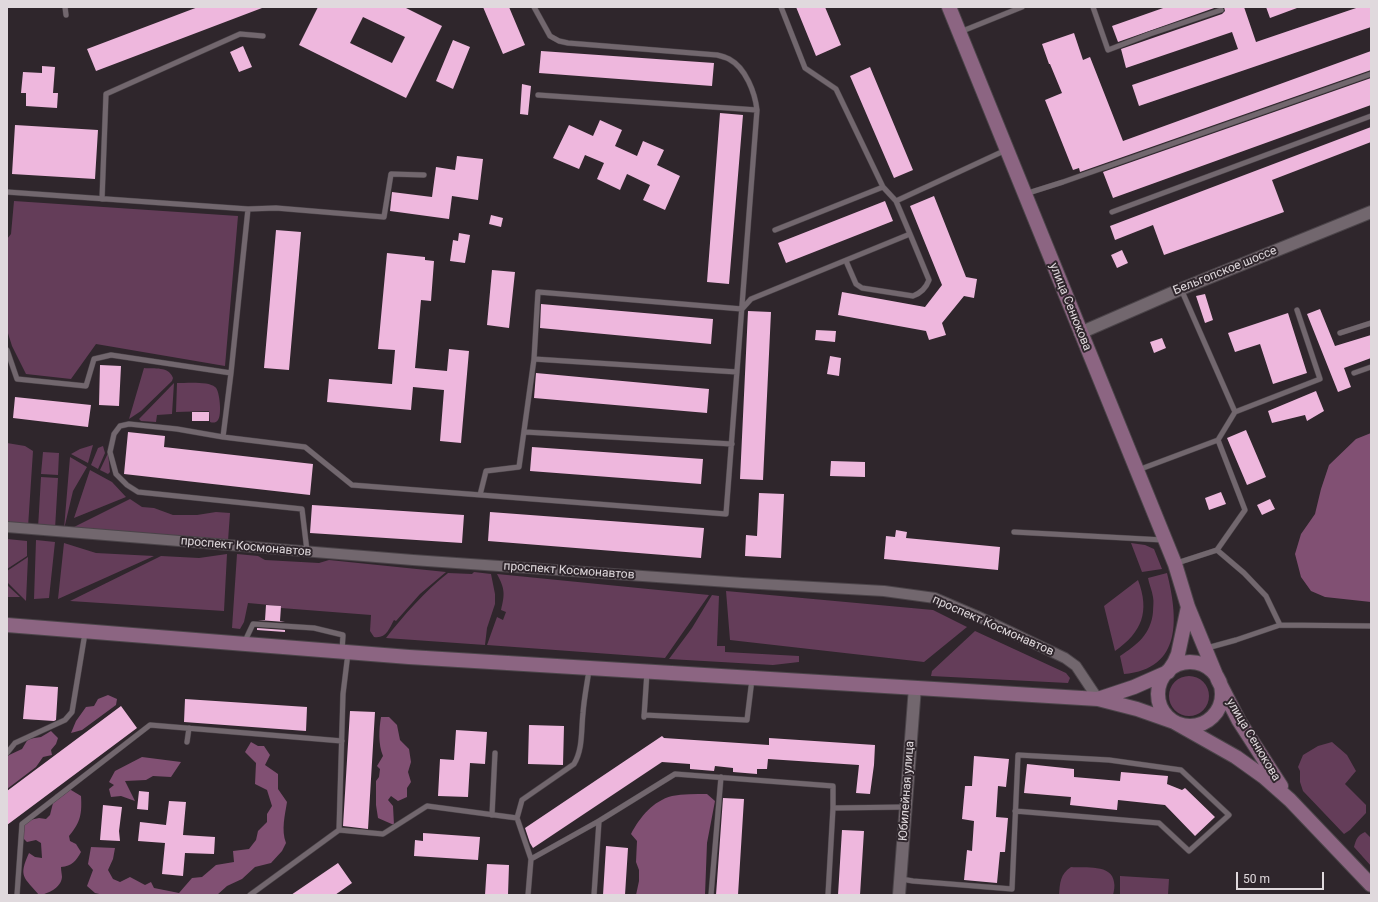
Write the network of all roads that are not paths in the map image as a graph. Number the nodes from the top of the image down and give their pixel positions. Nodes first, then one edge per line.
1 (65, 7) edge
2 (534, 7) edge
3 (781, 7) edge
4 (949, 7) edge
5 (1022, 7) edge
6 (1093, 7) edge
7 (1221, 10) dead end
8 (66, 16) dead end
9 (959, 33) junction
10 (263, 36) dead end
11 (1371, 74) edge
12 (538, 95) dead end
13 (757, 110) junction
14 (1371, 116) edge
15 (1007, 150) junction
16 (424, 176) dead end
17 (883, 187) junction
18 (7, 192) edge
19 (1024, 194) junction
20 (102, 199) junction
21 (896, 201) junction
22 (248, 209) junction
23 (1112, 212) dead end
24 (1371, 212) edge
25 (775, 230) dead end
26 (910, 234) junction
27 (846, 261) junction
28 (1181, 289) junction
29 (742, 308) junction
30 (1296, 310) dead end
31 (1371, 323) edge
32 (1080, 333) junction
33 (1340, 333) dead end
34 (7, 350) edge
35 (534, 359) junction
36 (1371, 367) edge
37 (737, 372) junction
38 (231, 373) junction
39 (1354, 373) dead end
40 (1235, 412) junction
41 (525, 432) junction
42 (223, 437) junction
43 (1218, 440) junction
44 (732, 444) junction
45 (1137, 470) junction
46 (480, 495) junction
47 (7, 527) edge
48 (1014, 532) dead end
49 (1165, 540) junction
50 (1217, 550) junction
51 (307, 552) junction
52 (1174, 564) junction
53 (1188, 607) junction
54 (7, 625) edge
55 (1280, 625) junction
56 (1371, 626) edge
57 (85, 631) junction
58 (244, 644) junction
59 (1206, 648) junction
60 (345, 652) junction
61 (590, 667) junction
62 (647, 671) junction
63 (1168, 672) junction
64 (752, 677) junction
65 (1218, 680) junction
66 (914, 687) junction
67 (1098, 699) junction
68 (1174, 722) junction
69 (188, 728) junction
70 (342, 741) junction
71 (187, 742) dead end
72 (7, 753) edge
73 (495, 753) dead end
74 (721, 777) junction
75 (1290, 800) junction
76 (906, 807) junction
77 (833, 808) junction
78 (1015, 811) junction
79 (492, 815) junction
80 (517, 818) junction
81 (600, 821) junction
82 (339, 830) junction
83 (532, 859) junction
84 (901, 879) junction
85 (1371, 885) edge
86 (17, 895) edge
87 (250, 895) edge
88 (528, 895) edge
89 (594, 895) edge
90 (711, 895) edge
91 (828, 895) edge
92 (899, 895) edge

1 - 8 lane
2 - 13 lane
3 - 17 lane
4 - 9 main road, улица Сенюкова
5 - 9 lane
6 - 7 lane
9 - 15 main road, улица Сенюкова
10 - 20 lane
11 - 19 lane
12 - 13 lane
13 - 29 lane
14 - 23 lane
15 - 19 main road, улица Сенюкова
15 - 21 lane
16 - 22 lane
17 - 21 lane
17 - 25 lane
18 - 20 lane
19 - 32 main road, улица Сенюкова
20 - 22 lane
21 - 26 lane
22 - 38 lane
24 - 28 street, Бельгопское шоссе
26 - 27 lane
26 - 27 lane
27 - 29 lane
28 - 32 street, Бельгопское шоссе
28 - 40 lane
29 - 35 lane
29 - 37 lane
30 - 40 lane
31 - 33 lane
32 - 45 main road, улица Сенюкова
34 - 38 lane
35 - 37 lane
35 - 41 lane
36 - 39 lane
37 - 44 lane
38 - 42 lane
40 - 43 lane
41 - 44 lane
41 - 46 lane
42 - 46 lane
42 - 51 lane
43 - 45 lane
43 - 50 lane
44 - 46 lane
45 - 49 main road, улица Сенюкова
47 - 51 street, проспект Космонавтов
48 - 49 lane
49 - 52 main road, улица Сенюкова
50 - 52 lane
50 - 55 lane
51 - 67 street, проспект Космонавтов
52 - 53 main road, улица Сенюкова
53 - 59 main road, улица Сенюкова
53 - 63 main road, улица Сенюкова
54 - 57 main road
55 - 56 lane
55 - 59 lane
57 - 58 main road
57 - 72 lane
58 - 60 main road
58 - 60 lane
59 - 65 main road, улица Сенюкова
60 - 61 main road
60 - 70 lane
61 - 62 main road
61 - 80 lane
62 - 64 main road
62 - 64 lane
63 - 65 main road, улица Сенюкова
63 - 67 main road
63 - 68 main road, улица Сенюкова
64 - 66 main road
65 - 68 main road, улица Сенюкова
65 - 75 main road, улица Сенюкова
66 - 67 main road
66 - 76 street, Юбилейная улица
67 - 68 main road
68 - 75 main road, улица Сенюкова
69 - 70 lane
69 - 71 lane
69 - 86 lane
70 - 82 lane
73 - 79 lane
74 - 77 lane
74 - 81 lane
74 - 90 lane
75 - 85 main road, улица Сенюкова
76 - 77 lane
76 - 84 street, Юбилейная улица
77 - 91 lane
78 - 78 lane
78 - 84 lane
79 - 80 lane
79 - 82 lane
80 - 83 lane
81 - 83 lane
81 - 89 lane
82 - 87 lane
83 - 88 lane
84 - 92 street, Юбилейная улица

